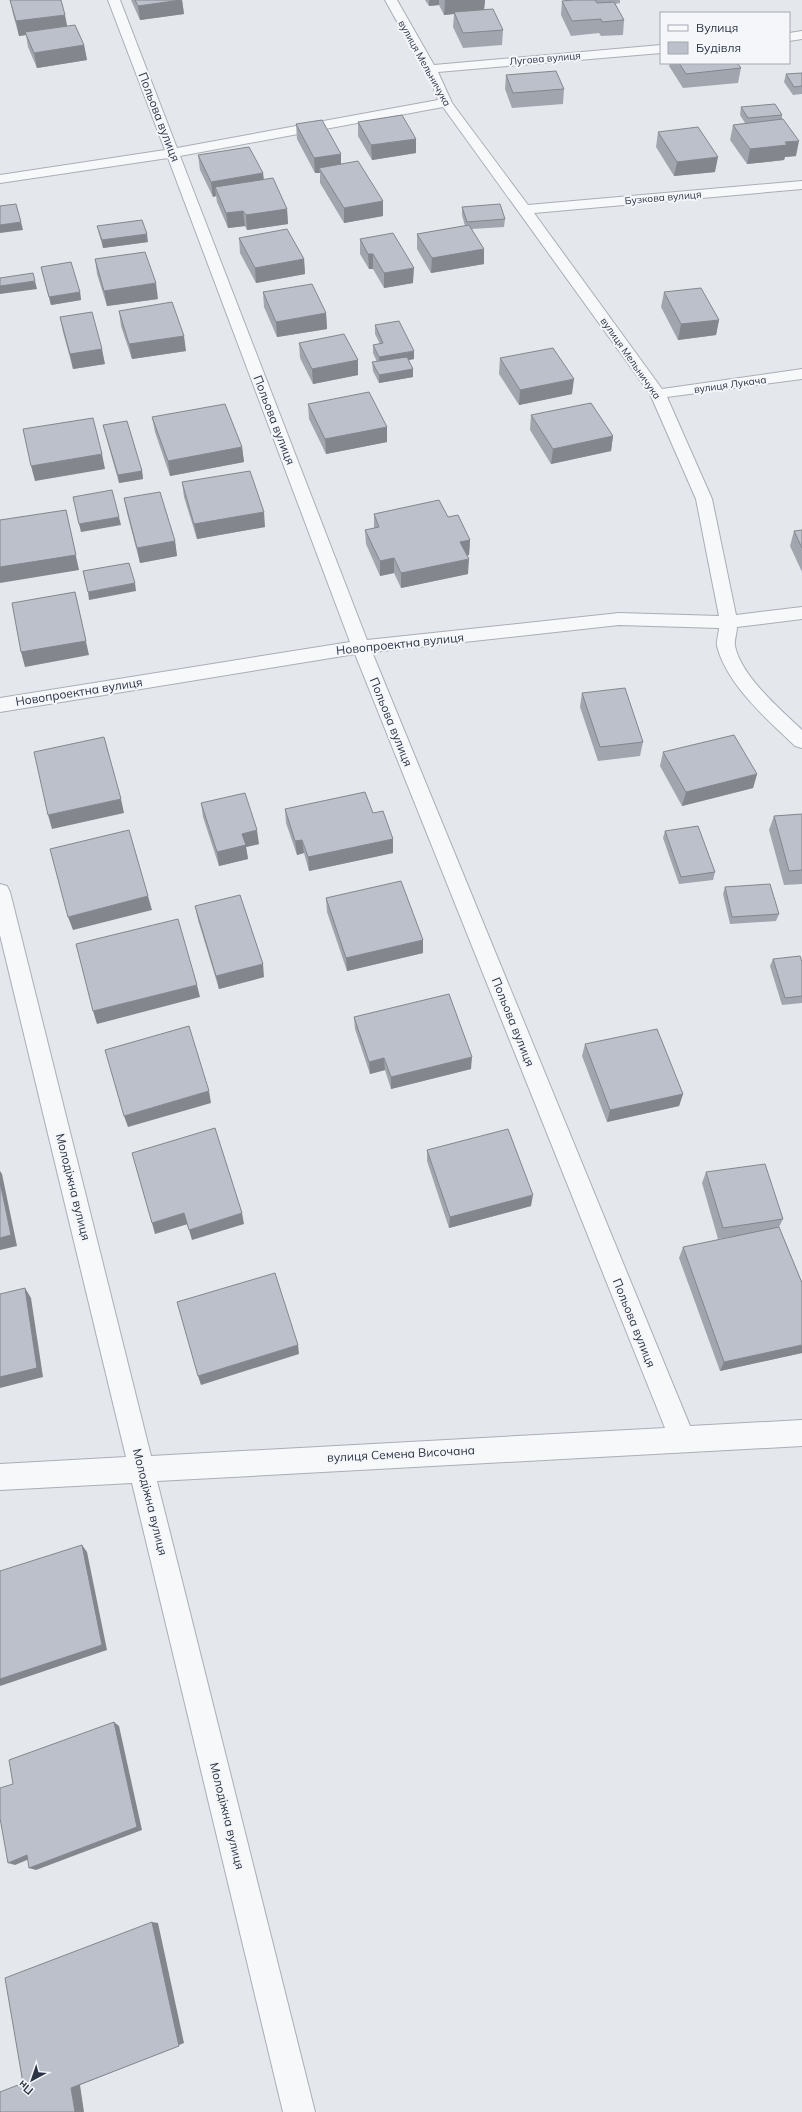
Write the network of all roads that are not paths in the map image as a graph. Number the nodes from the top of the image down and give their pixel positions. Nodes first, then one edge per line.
1 (114, 0) edge
2 (391, 0) edge
3 (802, 35) edge
4 (790, 37) edge
5 (660, 49) edge
6 (428, 69) junction
7 (446, 103) junction
8 (173, 153) junction
9 (0, 178) edge
10 (802, 185) edge
11 (524, 210) junction
12 (802, 374) edge
13 (658, 394) junction
14 (802, 613) edge
15 (729, 622) junction
16 (361, 647) junction
17 (0, 705) edge
18 (802, 741) edge
19 (0, 892) edge
20 (802, 1433) edge
21 (682, 1439) junction
22 (142, 1469) junction
23 (0, 1478) edge
24 (299, 2112) edge

1 - 8 street, Польова вулиця
2 - 6 street, вулиця Мельничука
3 - 4 street
5 - 6 street, Лугова вулиця
6 - 7 street, вулиця Мельничука
7 - 8 street
7 - 11 street, вулиця Мельничука
8 - 9 street
8 - 16 street, Польова вулиця
10 - 11 street, Бузкова вулиця
11 - 13 street, вулиця Мельничука
12 - 13 street, вулиця Лукача
13 - 15 street, вулиця Мельничука
14 - 15 street, Новопроектна вулиця
15 - 16 street, Новопроектна вулиця
15 - 18 street, вулиця Мельничука
16 - 17 street, Новопроектна вулиця
16 - 21 street, Польова вулиця
19 - 22 street, Молодіжна вулиця
20 - 21 street, вулиця Семена Височана
21 - 22 street, вулиця Семена Височана
22 - 23 street, вулиця Семена Височана
22 - 24 street, Молодіжна вулиця

